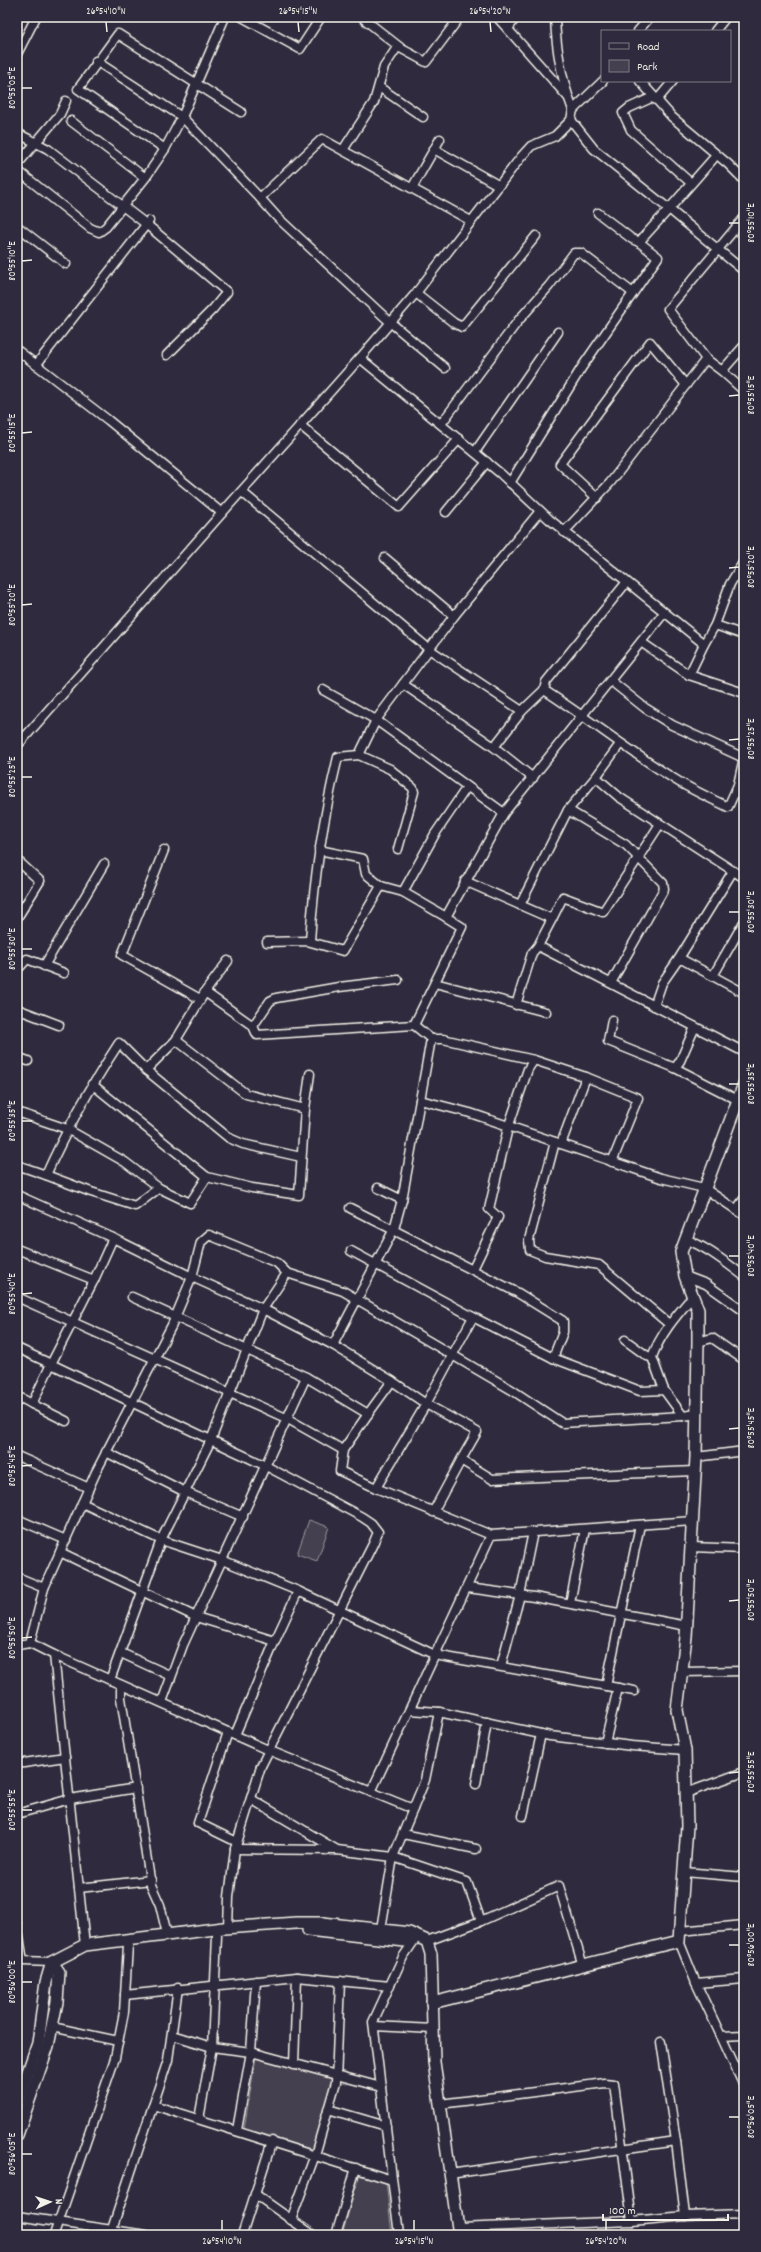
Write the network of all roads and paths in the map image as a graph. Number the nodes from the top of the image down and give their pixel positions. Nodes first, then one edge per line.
1 (36, 17) edge
2 (225, 17) edge
3 (321, 17) edge
4 (460, 17) edge
5 (497, 17) edge
6 (516, 17) edge
7 (555, 17) edge
8 (650, 17) edge
9 (726, 17) edge
10 (245, 18) edge
11 (364, 18) edge
12 (508, 29) junction
13 (639, 30) edge
14 (716, 30) edge
15 (398, 46) junction
16 (17, 54) edge
17 (96, 61) junction
18 (602, 82) edge
19 (641, 82) edge
20 (672, 82) edge
21 (195, 83) junction
22 (378, 87) junction
23 (568, 97) junction
24 (657, 100) junction
25 (66, 102) dead end
26 (573, 110) junction
27 (241, 112) dead end
28 (423, 116) dead end
29 (182, 117) junction
30 (571, 120) junction
31 (71, 121) dead end
32 (17, 133) edge
33 (440, 139) dead end
34 (36, 142) junction
35 (165, 149) junction
36 (434, 149) junction
37 (342, 150) junction
38 (713, 159) dead end
39 (17, 165) edge
40 (17, 170) edge
41 (144, 177) junction
42 (744, 180) edge
43 (692, 183) junction
44 (498, 185) junction
45 (412, 188) junction
46 (260, 198) junction
47 (123, 207) junction
48 (669, 209) junction
49 (598, 213) dead end
50 (744, 218) edge
51 (471, 221) junction
52 (147, 223) junction
53 (17, 226) edge
54 (536, 236) dead end
55 (639, 242) junction
56 (718, 248) junction
57 (66, 264) dead end
58 (744, 271) edge
59 (633, 292) junction
60 (416, 293) junction
61 (390, 322) junction
62 (558, 332) dead end
63 (744, 346) edge
64 (17, 350) edge
65 (167, 355) dead end
66 (360, 358) junction
67 (706, 358) junction
68 (36, 365) junction
69 (445, 368) dead end
70 (722, 371) junction
71 (686, 385) junction
72 (744, 391) edge
73 (441, 424) junction
74 (300, 425) junction
75 (459, 439) junction
76 (475, 452) junction
77 (487, 462) junction
78 (510, 483) junction
79 (242, 492) junction
80 (597, 498) junction
81 (540, 510) junction
82 (446, 512) dead end
83 (222, 513) junction
84 (564, 532) junction
85 (385, 558) dead end
86 (744, 561) edge
87 (626, 583) junction
88 (664, 613) junction
89 (454, 616) junction
90 (715, 625) junction
91 (744, 635) edge
92 (641, 642) junction
93 (704, 644) junction
94 (429, 650) junction
95 (689, 675) junction
96 (611, 681) junction
97 (403, 684) junction
98 (323, 690) dead end
99 (544, 690) junction
100 (744, 693) edge
101 (522, 711) junction
102 (583, 715) junction
103 (376, 720) junction
104 (620, 744) junction
105 (17, 746) edge
106 (494, 747) junction
107 (359, 755) junction
108 (744, 758) edge
109 (596, 777) junction
110 (533, 778) junction
111 (741, 786) edge
112 (467, 787) junction
113 (568, 810) junction
114 (504, 813) junction
115 (660, 824) junction
116 (398, 849) dead end
117 (164, 850) dead end
118 (319, 850) junction
119 (638, 858) junction
120 (17, 860) edge
121 (104, 864) dead end
122 (733, 871) junction
123 (744, 878) edge
124 (465, 881) junction
125 (380, 886) junction
126 (403, 892) junction
127 (520, 905) junction
128 (446, 917) junction
129 (17, 918) edge
130 (552, 919) junction
131 (744, 922) edge
132 (310, 941) junction
133 (266, 942) dead end
134 (538, 946) junction
135 (678, 960) junction
136 (228, 962) dead end
137 (44, 966) junction
138 (17, 969) edge
139 (64, 973) dead end
140 (713, 976) junction
141 (398, 980) dead end
142 (435, 983) junction
143 (611, 983) junction
144 (744, 993) edge
145 (202, 995) junction
146 (516, 1005) junction
147 (654, 1006) junction
148 (17, 1009) edge
149 (546, 1012) dead end
150 (612, 1020) dead end
151 (59, 1025) dead end
152 (253, 1026) junction
153 (414, 1026) junction
154 (695, 1027) junction
155 (431, 1039) junction
156 (176, 1040) junction
157 (744, 1052) edge
158 (17, 1057) edge
159 (534, 1060) junction
160 (28, 1061) dead end
161 (674, 1068) junction
162 (146, 1070) junction
163 (310, 1074) dead end
164 (586, 1077) junction
165 (92, 1084) junction
166 (744, 1084) edge
167 (420, 1100) junction
168 (738, 1100) junction
169 (305, 1109) junction
170 (17, 1112) edge
171 (509, 1126) junction
172 (67, 1130) junction
173 (558, 1143) junction
174 (301, 1157) junction
175 (612, 1162) junction
176 (17, 1165) edge
177 (46, 1175) junction
178 (207, 1177) junction
179 (159, 1188) junction
180 (378, 1188) dead end
181 (704, 1188) junction
182 (17, 1195) edge
183 (744, 1199) edge
184 (402, 1200) junction
185 (350, 1208) dead end
186 (736, 1210) junction
187 (744, 1215) edge
188 (394, 1230) junction
189 (113, 1238) junction
190 (685, 1239) junction
191 (17, 1249) edge
192 (351, 1251) dead end
193 (377, 1265) junction
194 (473, 1269) junction
195 (287, 1273) junction
196 (685, 1276) junction
197 (744, 1276) edge
198 (192, 1278) junction
199 (94, 1280) junction
200 (693, 1296) junction
201 (17, 1297) edge
202 (132, 1297) dead end
203 (357, 1300) junction
204 (262, 1309) junction
205 (744, 1311) edge
206 (176, 1317) junction
207 (473, 1317) junction
208 (73, 1321) junction
209 (669, 1324) junction
210 (625, 1340) dead end
211 (698, 1342) junction
212 (333, 1345) junction
213 (17, 1348) edge
214 (248, 1349) junction
215 (452, 1356) junction
216 (652, 1357) junction
217 (553, 1358) junction
218 (154, 1360) junction
219 (744, 1360) edge
220 (51, 1364) junction
221 (306, 1377) junction
222 (392, 1381) junction
223 (664, 1390) junction
224 (230, 1394) junction
225 (18, 1398) edge
226 (132, 1403) junction
227 (32, 1404) junction
228 (426, 1404) junction
229 (368, 1414) junction
230 (697, 1414) junction
231 (682, 1416) junction
232 (288, 1420) junction
233 (66, 1421) dead end
234 (211, 1440) junction
235 (342, 1450) junction
236 (744, 1451) edge
237 (106, 1452) junction
238 (17, 1456) edge
239 (696, 1457) junction
240 (461, 1460) junction
241 (266, 1466) junction
242 (696, 1471) junction
243 (89, 1488) junction
244 (376, 1488) junction
245 (185, 1492) junction
246 (82, 1503) junction
247 (433, 1512) junction
248 (243, 1517) junction
249 (17, 1520) edge
250 (693, 1521) junction
251 (640, 1525) junction
252 (585, 1529) junction
253 (533, 1532) junction
254 (491, 1535) junction
255 (66, 1540) junction
256 (161, 1540) junction
257 (691, 1547) junction
258 (744, 1549) edge
259 (60, 1552) junction
260 (222, 1560) junction
261 (17, 1577) edge
262 (44, 1588) junction
263 (468, 1588) junction
264 (298, 1591) junction
265 (142, 1592) junction
266 (520, 1595) junction
267 (570, 1603) junction
268 (339, 1610) junction
269 (622, 1614) junction
270 (196, 1616) junction
271 (687, 1626) junction
272 (275, 1640) junction
273 (30, 1643) junction
274 (17, 1645) edge
275 (121, 1653) junction
276 (54, 1655) junction
277 (435, 1655) junction
278 (501, 1666) junction
279 (744, 1671) edge
280 (682, 1672) junction
281 (171, 1676) junction
282 (110, 1680) junction
283 (121, 1685) junction
284 (606, 1686) junction
285 (618, 1688) junction
286 (634, 1691) dead end
287 (162, 1702) junction
288 (410, 1710) junction
289 (439, 1712) junction
290 (487, 1722) junction
291 (232, 1734) junction
292 (541, 1734) junction
293 (605, 1743) junction
294 (268, 1750) junction
295 (685, 1750) junction
296 (65, 1756) junction
297 (17, 1764) edge
298 (744, 1772) edge
299 (476, 1784) dead end
300 (136, 1788) junction
301 (371, 1792) junction
302 (686, 1792) junction
303 (251, 1798) junction
304 (70, 1799) junction
305 (413, 1809) junction
306 (17, 1814) edge
307 (523, 1816) dead end
308 (403, 1834) junction
309 (236, 1846) junction
310 (476, 1849) dead end
311 (337, 1850) junction
312 (393, 1857) junction
313 (684, 1872) junction
314 (744, 1877) edge
315 (151, 1880) junction
316 (79, 1888) junction
317 (481, 1921) junction
318 (17, 1925) edge
319 (744, 1926) edge
320 (228, 1928) junction
321 (382, 1930) junction
322 (167, 1934) junction
323 (217, 1936) junction
324 (679, 1936) junction
325 (416, 1938) junction
326 (427, 1942) junction
327 (128, 1945) junction
328 (82, 1946) junction
329 (20, 1962) edge
330 (52, 1962) junction
331 (583, 1966) junction
332 (297, 1977) junction
333 (744, 1979) edge
334 (256, 1981) junction
335 (340, 1981) junction
336 (696, 1983) junction
337 (216, 1984) junction
338 (390, 1986) junction
339 (178, 1988) junction
340 (125, 1995) junction
341 (432, 2003) junction
342 (374, 2026) junction
343 (52, 2027) junction
344 (433, 2029) junction
345 (172, 2035) junction
346 (744, 2035) edge
347 (721, 2036) junction
348 (118, 2041) junction
349 (661, 2042) dead end
350 (212, 2047) junction
351 (251, 2052) junction
352 (294, 2064) junction
353 (336, 2075) junction
354 (381, 2087) junction
355 (744, 2087) edge
356 (17, 2103) edge
357 (440, 2104) junction
358 (153, 2105) junction
359 (328, 2108) junction
360 (199, 2119) junction
361 (386, 2126) junction
362 (237, 2130) junction
363 (17, 2135) edge
364 (272, 2141) junction
365 (676, 2141) junction
366 (622, 2149) junction
367 (315, 2155) junction
368 (356, 2168) junction
369 (450, 2174) junction
370 (392, 2180) junction
371 (255, 2194) junction
372 (744, 2214) edge
373 (17, 2216) edge
374 (685, 2216) junction
375 (291, 2220) junction
376 (632, 2221) junction
377 (59, 2222) junction
378 (458, 2232) edge
379 (111, 2233) edge
380 (54, 2235) edge
381 (146, 2235) edge
382 (242, 2235) edge
383 (313, 2235) edge
384 (336, 2235) edge
385 (399, 2235) edge

1 - 16 street
2 - 21 street
3 - 10 street
4 - 15 street
5 - 12 street
6 - 12 street
7 - 23 street
8 - 13 street
9 - 14 street
11 - 15 street
12 - 23 street
15 - 22 street
17 - 21 street
17 - 29 street
17 - 35 street
18 - 26 street
19 - 24 street
20 - 24 street
21 - 27 street
21 - 29 street
22 - 28 street
22 - 37 street
23 - 26 street
24 - 42 street
24 - 43 street
25 - 34 street
26 - 30 street
29 - 35 street
29 - 46 street
30 - 44 street
30 - 48 street
31 - 41 street
32 - 34 street
33 - 36 street
34 - 39 street
34 - 47 street
35 - 41 street
36 - 44 street
36 - 45 street
37 - 45 street
37 - 46 street
38 - 43 street
40 - 47 street
41 - 47 street
43 - 48 street
44 - 51 street
45 - 51 street
46 - 61 street
47 - 52 street
48 - 55 street
48 - 56 street
49 - 55 street
50 - 56 street
51 - 60 street
52 - 65 street
52 - 68 street
53 - 57 street
54 - 60 street
55 - 59 street
56 - 58 street
56 - 67 street
59 - 73 street
59 - 78 street
60 - 61 street
61 - 66 street
61 - 69 street
62 - 76 street
63 - 70 street
64 - 68 street
66 - 73 street
66 - 74 street
67 - 70 street
67 - 71 street
68 - 83 street
70 - 72 street
71 - 80 street
71 - 80 street
73 - 75 street
74 - 75 street
74 - 79 street
75 - 76 street
76 - 77 street
77 - 78 street
77 - 82 street
78 - 81 street
79 - 83 street
79 - 94 street
80 - 84 street
81 - 84 street
81 - 89 street
83 - 105 street
84 - 87 street
85 - 89 street
86 - 90 street
87 - 88 street
87 - 99 street
88 - 92 street
88 - 93 street
89 - 94 street
90 - 91 street
90 - 93 street
92 - 95 street
92 - 96 street
93 - 95 street
94 - 97 street
94 - 101 street
95 - 100 street
96 - 102 street
96 - 108 street
97 - 103 street
97 - 106 street
98 - 103 street
99 - 101 street
99 - 102 street
101 - 106 street
102 - 104 street
102 - 110 street
103 - 107 street
103 - 112 street
104 - 109 street
104 - 111 street
106 - 110 street
107 - 116 street
107 - 118 street
108 - 111 street
109 - 113 street
109 - 115 street
110 - 114 street
112 - 114 street
112 - 126 street
113 - 119 street
113 - 127 street
114 - 124 street
115 - 119 street
115 - 122 street
117 - 145 street
118 - 125 street
118 - 132 street
119 - 130 street
119 - 143 street
120 - 129 street
121 - 137 street
122 - 123 street
122 - 135 street
124 - 127 street
124 - 128 street
125 - 126 street
125 - 132 street
126 - 128 street
127 - 130 street
128 - 142 street
130 - 134 street
131 - 140 street
132 - 133 street
134 - 143 street
134 - 146 street
135 - 140 street
135 - 147 street
136 - 145 street
137 - 138 street
137 - 139 street
140 - 144 street
141 - 152 street
142 - 146 street
142 - 153 street
143 - 147 street
145 - 152 street
145 - 156 street
146 - 149 street
147 - 154 street
148 - 151 street
150 - 161 street
152 - 153 street
153 - 155 street
154 - 157 street
154 - 161 street
155 - 159 street
155 - 167 street
156 - 162 street
156 - 169 street
158 - 160 street
159 - 164 street
159 - 171 street
161 - 168 street
162 - 165 street
162 - 174 street
163 - 169 street
164 - 173 street
164 - 175 street
165 - 172 street
165 - 178 street
166 - 168 street
167 - 171 street
167 - 184 street
168 - 181 street
169 - 174 street
170 - 172 street
171 - 173 street
171 - 194 street
172 - 177 street
172 - 179 street
173 - 175 street
173 - 209 street
174 - 178 street
175 - 181 street
176 - 177 street
177 - 179 street
178 - 179 street
180 - 184 street
181 - 186 street
181 - 190 street
182 - 189 street
183 - 186 street
184 - 188 street
185 - 188 street
186 - 187 street
188 - 193 street
188 - 194 street
189 - 198 street
189 - 199 street
190 - 196 street
190 - 197 street
191 - 199 street
192 - 193 street
193 - 203 street
193 - 207 street
194 - 217 street
195 - 198 street
195 - 203 street
195 - 204 street
196 - 200 street
196 - 205 street
198 - 204 street
198 - 206 street
199 - 208 street
200 - 209 street
200 - 211 street
201 - 208 street
202 - 206 street
203 - 212 street
203 - 215 street
204 - 212 street
204 - 214 street
206 - 214 street
206 - 218 street
207 - 215 street
207 - 217 street
208 - 218 street
208 - 220 street
209 - 216 street
210 - 216 street
211 - 219 street
211 - 230 street
212 - 222 street
213 - 220 street
214 - 221 street
214 - 224 street
215 - 228 street
215 - 231 street
216 - 223 street
217 - 223 street
218 - 224 street
218 - 226 street
220 - 226 street
220 - 227 street
221 - 229 street
221 - 232 street
222 - 228 street
222 - 229 street
223 - 231 street
224 - 232 street
224 - 234 street
225 - 227 street
226 - 234 street
226 - 237 street
227 - 233 street
228 - 240 street
228 - 244 street
229 - 235 street
230 - 231 street
230 - 239 street
232 - 235 street
232 - 241 street
234 - 241 street
234 - 245 street
235 - 244 street
236 - 239 street
237 - 243 street
237 - 245 street
238 - 243 street
239 - 242 street
240 - 242 street
240 - 247 street
241 - 248 street
241 - 268 street
242 - 250 street
243 - 246 street
244 - 247 street
245 - 248 street
245 - 256 street
246 - 255 street
246 - 256 street
247 - 254 street
248 - 260 street
249 - 255 street
250 - 251 street
250 - 257 street
251 - 252 street
251 - 269 street
252 - 253 street
252 - 267 street
253 - 254 street
253 - 266 street
254 - 263 street
255 - 259 street
256 - 260 street
256 - 265 street
257 - 258 street
257 - 271 street
259 - 262 street
259 - 265 street
260 - 264 street
260 - 270 street
261 - 262 street
262 - 273 street
263 - 266 street
263 - 277 street
264 - 268 street
264 - 272 street
265 - 270 street
265 - 275 street
266 - 267 street
266 - 278 street
267 - 269 street
268 - 277 street
268 - 294 street
269 - 271 street
269 - 284 street
270 - 272 street
270 - 281 street
271 - 280 street
272 - 291 street
273 - 274 street
273 - 276 street
275 - 281 street
275 - 282 street
276 - 282 street
276 - 296 street
277 - 278 street
277 - 288 street
278 - 284 street
279 - 280 street
280 - 295 street
281 - 287 street
282 - 283 street
283 - 287 street
283 - 300 street
284 - 285 street
285 - 286 street
285 - 293 street
287 - 291 street
288 - 289 street
288 - 301 street
289 - 290 street
289 - 305 street
290 - 292 street
290 - 299 street
291 - 294 street
291 - 309 street
292 - 293 street
292 - 307 street
293 - 295 street
294 - 301 street
294 - 303 street
295 - 302 street
296 - 297 street
296 - 304 street
298 - 302 street
300 - 304 street
300 - 315 street
301 - 305 street
302 - 313 street
303 - 309 street
303 - 311 street
304 - 306 street
304 - 316 street
305 - 308 street
308 - 310 street
308 - 312 street
309 - 311 street
309 - 320 street
311 - 312 street
312 - 317 street
312 - 321 street
313 - 314 street
313 - 324 street
315 - 316 street
315 - 322 street
316 - 328 street
317 - 326 street
317 - 331 street
318 - 329 street
319 - 324 street
320 - 321 street
320 - 322 street
321 - 325 street
322 - 328 street
323 - 325 street
323 - 327 street
323 - 337 street
324 - 331 street
324 - 336 street
325 - 326 street
325 - 338 street
326 - 341 street
327 - 328 street
327 - 340 street
328 - 330 street
329 - 330 street
330 - 343 street
330 - 356 street
331 - 341 street
332 - 334 street
332 - 335 street
332 - 352 street
333 - 336 street
334 - 337 street
334 - 351 street
335 - 338 street
335 - 353 street
336 - 347 street
337 - 339 street
337 - 350 street
338 - 342 street
339 - 340 street
339 - 345 street
340 - 348 street
341 - 344 street
342 - 344 street
342 - 354 street
343 - 348 street
343 - 363 street
344 - 357 street
345 - 350 street
345 - 358 street
346 - 347 street
347 - 355 street
348 - 377 street
349 - 365 street
350 - 351 street
350 - 360 street
351 - 352 street
351 - 362 street
352 - 353 street
353 - 354 street
353 - 359 street
354 - 361 street
357 - 366 street
357 - 369 street
358 - 360 street
358 - 379 street
359 - 361 street
359 - 367 street
360 - 362 street
361 - 370 street
362 - 364 street
364 - 367 street
364 - 371 street
365 - 366 street
365 - 374 street
366 - 369 street
366 - 376 street
367 - 368 street
367 - 375 street
368 - 370 street
368 - 384 street
369 - 378 street
370 - 385 street
371 - 375 street
371 - 382 street
372 - 374 street
373 - 377 street
374 - 376 street
375 - 383 street
376 - 378 street
377 - 379 street
377 - 380 street
379 - 381 street

